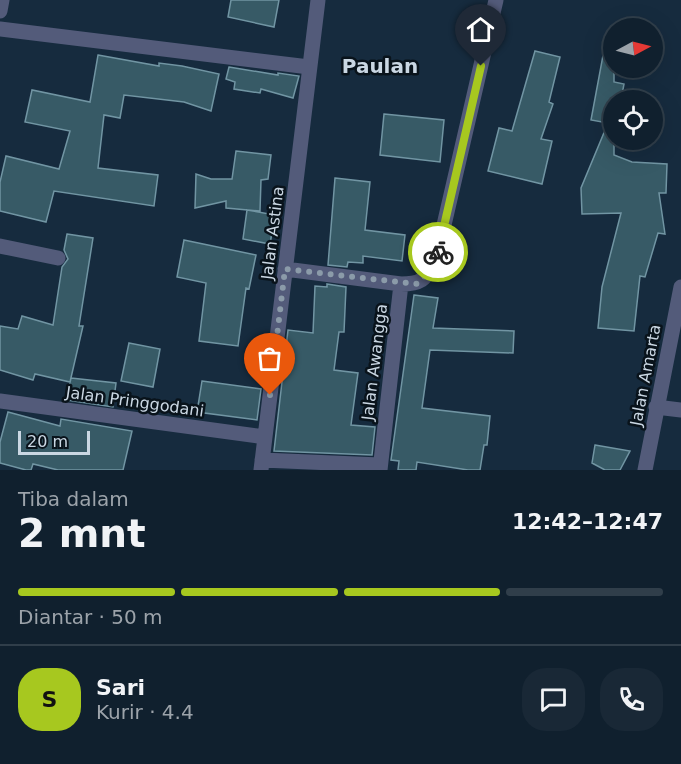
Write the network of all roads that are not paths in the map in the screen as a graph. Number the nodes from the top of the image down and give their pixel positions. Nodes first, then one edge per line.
1 (2, 0) edge
2 (318, 0) edge
3 (496, 0) edge
4 (0, 11) edge
5 (0, 29) edge
6 (309, 67) junction
7 (0, 246) edge
8 (58, 258) dead end
9 (285, 269) junction
10 (401, 284) junction
11 (681, 288) edge
12 (0, 400) edge
13 (656, 407) junction
14 (681, 410) edge
15 (265, 437) junction
16 (262, 465) edge
17 (380, 467) edge
18 (645, 470) edge

1 - 4 street
2 - 6 street, Jalan Astina
3 - 10 street, Jalan Awangga
5 - 6 street
6 - 9 street, Jalan Astina
7 - 8 street
9 - 10 street
9 - 15 street, Jalan Astina
10 - 17 street, Jalan Awangga
11 - 13 street, Jalan Amarta
12 - 15 street, Jalan Pringgodani
13 - 14 street
13 - 18 street, Jalan Amarta
15 - 16 street, Jalan Astina
16 - 17 street

